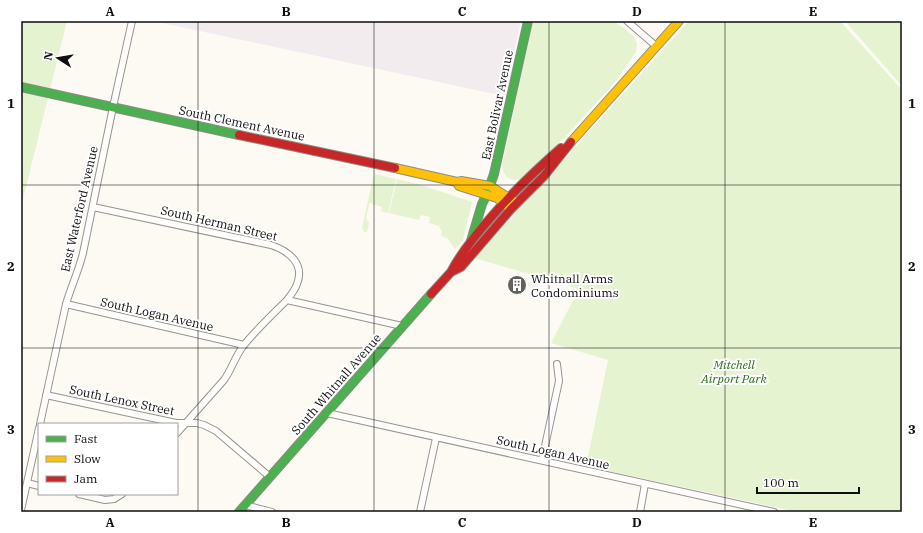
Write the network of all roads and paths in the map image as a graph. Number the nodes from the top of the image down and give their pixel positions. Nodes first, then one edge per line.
1 (132, 21) edge
2 (528, 21) edge
3 (627, 21) edge
4 (679, 21) edge
5 (656, 46) junction
6 (21, 87) edge
7 (113, 107) junction
8 (572, 140) junction
9 (489, 190) junction
10 (506, 200) junction
11 (514, 206) junction
12 (93, 207) junction
13 (471, 241) junction
14 (452, 272) junction
15 (287, 300) junction
16 (66, 304) junction
17 (402, 326) junction
18 (244, 345) junction
19 (557, 364) dead end
20 (46, 395) junction
21 (327, 413) junction
22 (40, 423) edge
23 (172, 423) edge
24 (186, 423) junction
25 (178, 424) edge
26 (178, 432) edge
27 (38, 433) edge
28 (436, 438) junction
29 (542, 460) junction
30 (270, 477) junction
31 (27, 483) junction
32 (645, 484) junction
33 (38, 486) edge
34 (83, 495) edge
35 (120, 495) edge
36 (245, 505) junction
37 (21, 510) edge
38 (239, 512) edge
39 (272, 512) edge
40 (420, 512) edge
41 (640, 512) edge
42 (774, 512) edge

1 - 7 street, East Waterford Avenue
2 - 9 street, East Bolivar Avenue
3 - 5 street
4 - 5 street, South Whitnall Avenue
5 - 8 street, South Whitnall Avenue
6 - 7 street, South Clement Avenue
7 - 9 street, South Clement Avenue
7 - 12 street, East Waterford Avenue
8 - 10 street, South Whitnall Avenue
8 - 11 street, South Whitnall Avenue
9 - 10 street, South Clement Avenue
9 - 13 street, East Bolivar Avenue
10 - 11 street, South Clement Avenue
10 - 13 street, South Whitnall Avenue
11 - 14 street, South Whitnall Avenue
12 - 15 street, South Herman Street
12 - 16 street, East Waterford Avenue
13 - 14 street, South Whitnall Avenue
14 - 17 street, South Whitnall Avenue
15 - 17 street
15 - 18 street, South Herman Street
16 - 18 street, South Logan Avenue
16 - 20 street, East Waterford Avenue
17 - 21 street, South Whitnall Avenue
18 - 24 street, South Herman Street
19 - 29 street
20 - 22 street, East Waterford Avenue
20 - 23 street, South Lenox Street
21 - 28 street, South Logan Avenue
21 - 30 street, South Whitnall Avenue
24 - 25 street, South Lenox Street
24 - 26 street, South Herman Street
24 - 30 street, South Lenox Street
27 - 31 street
28 - 29 street, South Logan Avenue
28 - 40 street
29 - 32 street, South Logan Avenue
30 - 36 street, South Whitnall Avenue
31 - 33 street
31 - 37 street
32 - 41 street
32 - 42 street, South Logan Avenue
34 - 35 street
36 - 38 street, South Whitnall Avenue
36 - 39 street

